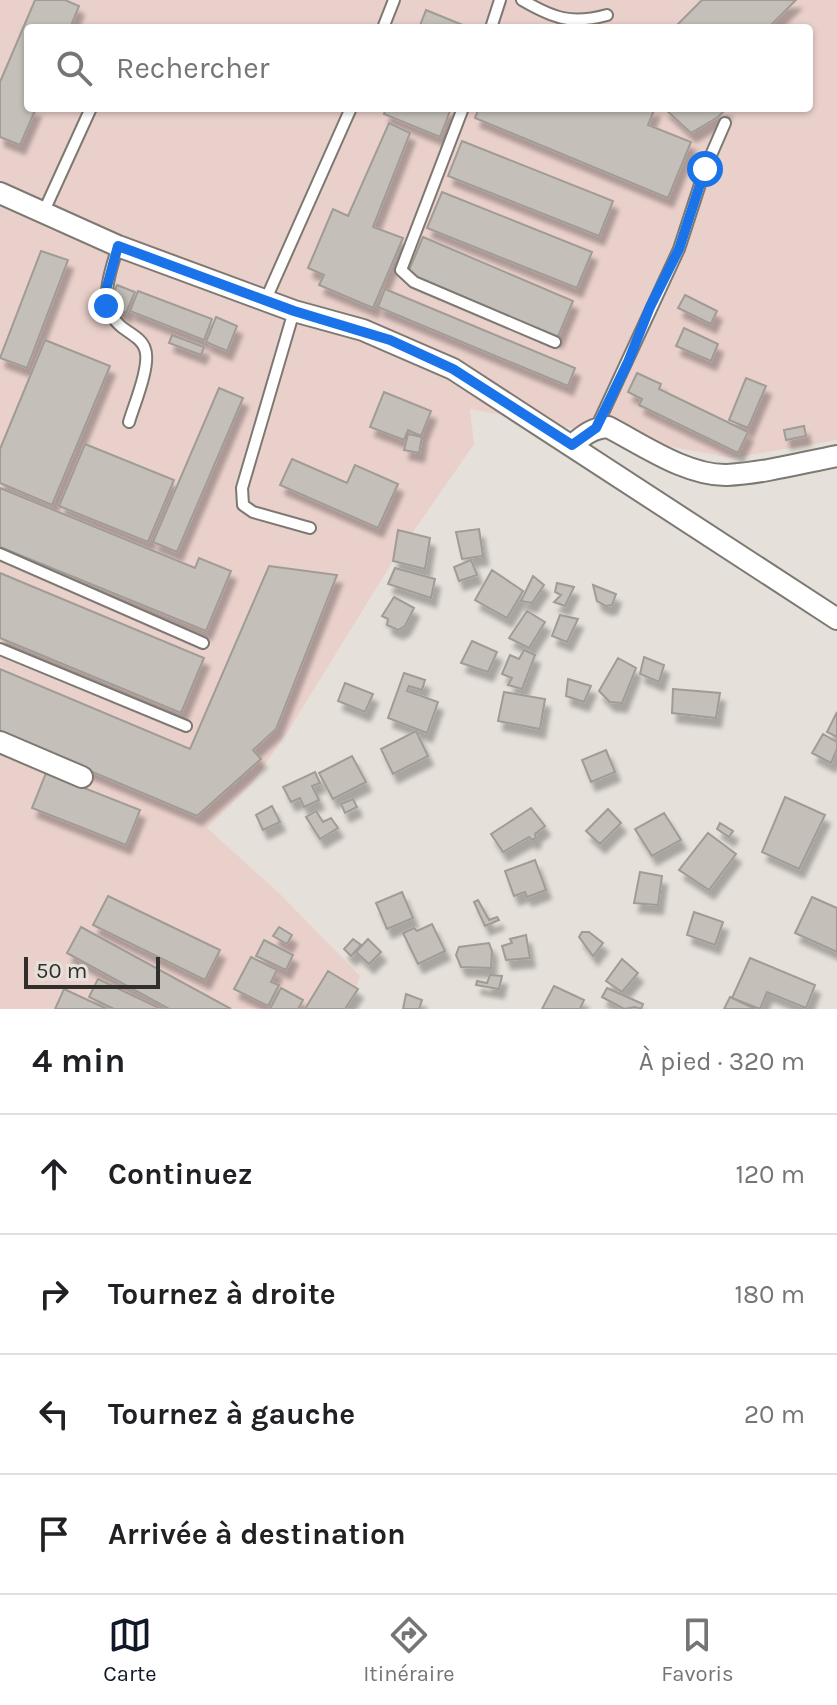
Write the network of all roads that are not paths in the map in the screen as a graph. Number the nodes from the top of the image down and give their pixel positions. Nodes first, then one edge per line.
1 (394, 0) edge
2 (500, 0) edge
3 (522, 0) edge
4 (607, 15) dead end
5 (385, 24) edge
6 (492, 24) edge
7 (89, 112) edge
8 (349, 112) edge
9 (461, 112) edge
10 (725, 123) dead end
11 (0, 193) edge
12 (44, 211) junction
13 (118, 246) junction
14 (266, 299) junction
15 (294, 311) junction
16 (555, 342) dead end
17 (129, 422) dead end
18 (596, 428) junction
19 (572, 445) junction
20 (837, 456) edge
21 (310, 528) dead end
22 (0, 554) edge
23 (837, 619) edge
24 (203, 643) dead end
25 (0, 649) edge
26 (186, 726) dead end
27 (0, 742) edge
28 (82, 777) dead end

1 - 5 lane
2 - 6 lane
3 - 4 lane
7 - 12 lane
8 - 14 lane
9 - 16 lane
10 - 18 lane
11 - 12 street
12 - 13 street
13 - 14 street
13 - 17 lane
14 - 15 street
15 - 19 street
15 - 21 lane
18 - 19 street
18 - 20 street
19 - 23 street
22 - 24 lane
25 - 26 lane
27 - 28 street

